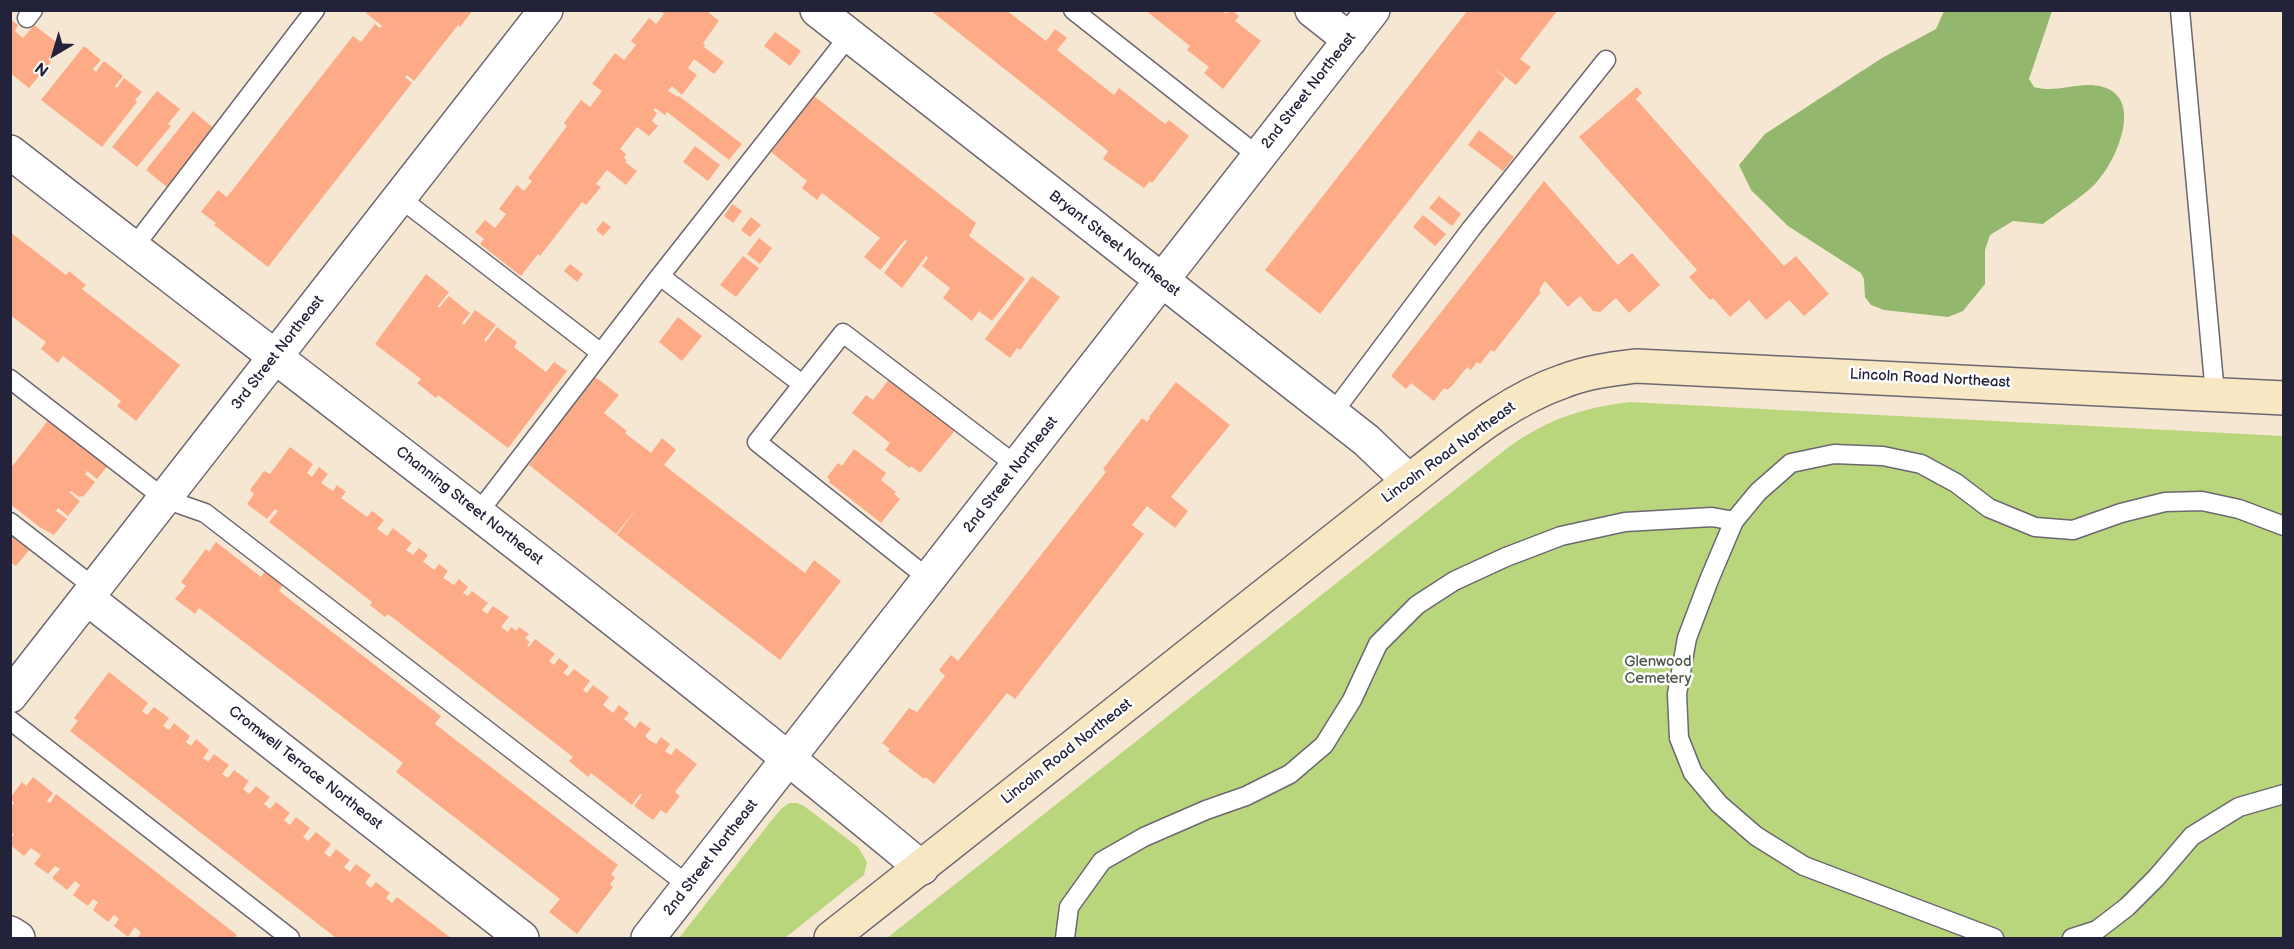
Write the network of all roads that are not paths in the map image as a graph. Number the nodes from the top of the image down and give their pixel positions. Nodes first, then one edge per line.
1 (315, 10) edge
2 (546, 10) edge
3 (817, 10) edge
4 (1073, 10) edge
5 (1311, 10) edge
6 (1373, 10) edge
7 (2180, 10) edge
8 (849, 36) junction
9 (1350, 40) junction
10 (1606, 60) dead end
11 (10, 152) edge
12 (1258, 156) junction
13 (400, 198) junction
14 (133, 248) junction
15 (660, 276) junction
16 (1161, 280) junction
17 (601, 353) junction
18 (275, 357) junction
19 (10, 379) edge
20 (802, 384) junction
21 (2215, 394) junction
22 (2283, 398) edge
23 (1332, 414) junction
24 (1017, 466) junction
25 (1408, 481) junction
26 (165, 499) junction
27 (478, 513) junction
28 (1734, 521) junction
29 (10, 522) edge
30 (2283, 526) edge
31 (929, 579) junction
32 (91, 593) junction
33 (10, 696) edge
34 (10, 720) edge
35 (789, 759) junction
36 (2283, 794) edge
37 (922, 868) junction
38 (689, 886) junction
39 (10, 933) edge
40 (1988, 938) edge
41 (18, 939) edge
42 (290, 939) edge
43 (522, 939) edge
44 (648, 939) edge
45 (831, 939) edge
46 (1065, 939) edge
47 (1994, 939) edge
48 (2072, 939) edge

1 - 14 lane
2 - 13 street, 3rd Street Northeast
3 - 8 street, Bryant Street Northeast
4 - 12 lane
5 - 9 street
6 - 9 street, 2nd Street Northeast
7 - 21 lane
8 - 15 lane
8 - 16 street, Bryant Street Northeast
9 - 12 street, 2nd Street Northeast
10 - 23 lane
11 - 14 street, Channing Street Northeast
12 - 16 street, 2nd Street Northeast
13 - 17 lane
13 - 18 street, 3rd Street Northeast
14 - 18 street, Channing Street Northeast
15 - 17 lane
15 - 20 lane
16 - 23 street, Bryant Street Northeast
16 - 24 street, 2nd Street Northeast
17 - 27 lane
18 - 26 street, 3rd Street Northeast
18 - 27 street, Channing Street Northeast
19 - 26 lane
20 - 24 lane
20 - 31 lane
21 - 22 street, Lincoln Road Northeast
21 - 25 street, Lincoln Road Northeast
23 - 25 street, Bryant Street Northeast
24 - 31 street, 2nd Street Northeast
25 - 37 street, Lincoln Road Northeast
26 - 32 street, 3rd Street Northeast
26 - 38 lane
27 - 35 street, Channing Street Northeast
28 - 30 lane
28 - 40 lane
28 - 46 lane
29 - 32 lane
31 - 35 street, 2nd Street Northeast
32 - 33 street, 3rd Street Northeast
32 - 43 street, Cromwell Terrace Northeast
34 - 42 lane
35 - 37 street, Channing Street Northeast
35 - 38 street, 2nd Street Northeast
36 - 48 lane
37 - 45 street, Lincoln Road Northeast
38 - 44 street, 2nd Street Northeast
39 - 41 street
40 - 47 lane

